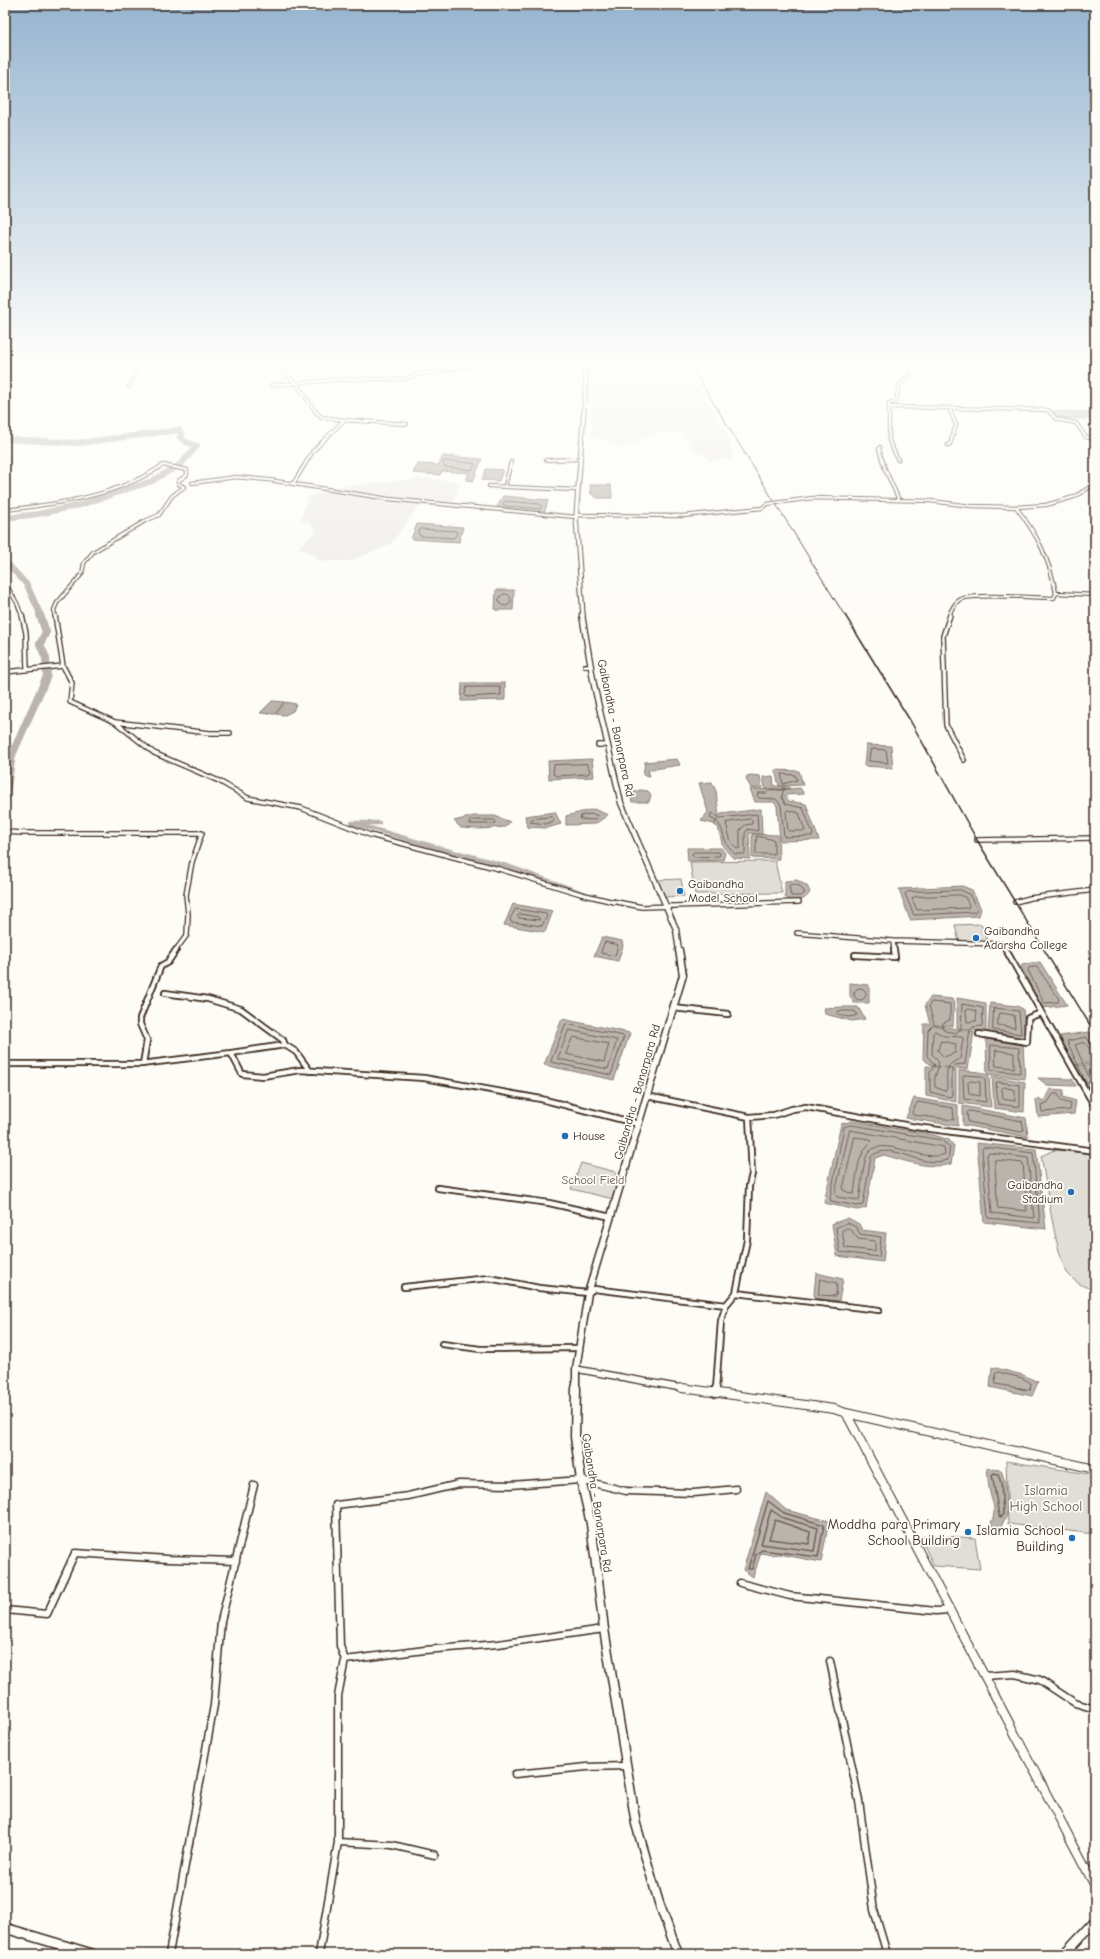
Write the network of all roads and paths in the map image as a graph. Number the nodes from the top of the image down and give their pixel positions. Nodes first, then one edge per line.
1 (315, 449) edge
2 (580, 449) edge
3 (879, 449) edge
4 (893, 449) edge
5 (579, 459) junction
6 (546, 460) dead end
7 (898, 460) dead end
8 (511, 462) dead end
9 (192, 483) dead end
10 (293, 484) junction
11 (1095, 484) edge
12 (489, 486) dead end
13 (505, 486) junction
14 (577, 490) junction
15 (899, 500) junction
16 (1016, 507) junction
17 (5, 510) edge
18 (576, 516) junction
19 (5, 582) edge
20 (1056, 594) junction
21 (1095, 595) edge
22 (62, 666) junction
23 (27, 669) junction
24 (5, 672) edge
25 (115, 722) junction
26 (230, 733) dead end
27 (598, 745) dead end
28 (607, 745) junction
29 (964, 760) dead end
30 (5, 830) edge
31 (1095, 838) edge
32 (977, 840) dead end
33 (1095, 890) edge
34 (598, 898) dead end
35 (799, 902) dead end
36 (1015, 902) dead end
37 (665, 906) junction
38 (797, 933) dead end
39 (893, 941) junction
40 (855, 955) dead end
41 (165, 993) dead end
42 (673, 1008) junction
43 (1041, 1013) junction
44 (728, 1014) dead end
45 (979, 1034) dead end
46 (285, 1045) junction
47 (231, 1053) junction
48 (5, 1064) edge
49 (143, 1064) junction
50 (310, 1071) junction
51 (1095, 1091) edge
52 (1086, 1092) junction
53 (647, 1096) junction
54 (1095, 1108) edge
55 (749, 1117) junction
56 (639, 1124) junction
57 (1095, 1151) edge
58 (438, 1188) dead end
59 (611, 1217) junction
60 (404, 1287) dead end
61 (588, 1293) junction
62 (736, 1293) junction
63 (726, 1305) junction
64 (880, 1310) dead end
65 (442, 1344) dead end
66 (579, 1348) junction
67 (576, 1369) junction
68 (716, 1394) junction
69 (846, 1413) junction
70 (1095, 1470) edge
71 (581, 1480) junction
72 (254, 1485) dead end
73 (736, 1489) dead end
74 (236, 1561) junction
75 (740, 1583) dead end
76 (5, 1610) edge
77 (949, 1610) junction
78 (604, 1629) junction
79 (345, 1660) junction
80 (830, 1661) dead end
81 (984, 1676) junction
82 (1095, 1708) edge
83 (628, 1768) junction
84 (515, 1774) dead end
85 (338, 1842) junction
86 (435, 1854) dead end
87 (1095, 1886) edge
88 (1095, 1921) edge
89 (5, 1928) edge
90 (92, 1954) edge
91 (169, 1954) edge
92 (319, 1954) edge
93 (678, 1954) edge
94 (887, 1954) edge
95 (1064, 1954) edge

1 - 10 street
2 - 5 main road, Gaibandha - Banarpara Rd
3 - 15 street
4 - 7 street
5 - 6 street
5 - 14 main road, Gaibandha - Banarpara Rd
8 - 13 street
9 - 10 street
10 - 18 street
11 - 16 street
12 - 13 street
13 - 14 street
14 - 18 main road, Gaibandha - Banarpara Rd
15 - 16 street
15 - 18 street
16 - 20 street
17 - 22 street
18 - 28 main road, Gaibandha - Banarpara Rd
19 - 23 street
20 - 21 street
20 - 29 street
22 - 23 street
22 - 25 street
23 - 24 street
25 - 26 street
25 - 37 street, bridge
27 - 28 street
28 - 37 main road, Gaibandha - Banarpara Rd
30 - 49 street
31 - 32 street
33 - 36 street
34 - 37 street
35 - 37 street
37 - 42 main road, Gaibandha - Banarpara Rd
38 - 39 street
39 - 40 street
39 - 43 street
41 - 46 street
42 - 44 street
42 - 53 main road, Gaibandha - Banarpara Rd
43 - 45 street
43 - 52 street
46 - 47 street
46 - 50 street
47 - 49 street
47 - 50 street
48 - 49 street
50 - 56 street
51 - 52 street
52 - 54 street
53 - 55 street
53 - 56 main road, Gaibandha - Banarpara Rd
55 - 57 street
55 - 62 street
56 - 59 main road, Gaibandha - Banarpara Rd
58 - 59 street
59 - 61 main road, Gaibandha - Banarpara Rd
60 - 61 street
61 - 63 street
61 - 66 main road, Gaibandha - Banarpara Rd
62 - 63 street
62 - 64 street
63 - 68 street
65 - 66 street
66 - 67 main road, Gaibandha - Banarpara Rd
67 - 68 street
67 - 71 main road, Gaibandha - Banarpara Rd
68 - 69 street
69 - 70 street
69 - 77 street
71 - 73 street
71 - 78 main road, Gaibandha - Banarpara Rd
71 - 79 street
72 - 74 street
74 - 76 street
74 - 91 street
75 - 77 street
77 - 81 street
78 - 79 street
78 - 83 main road, Gaibandha - Banarpara Rd
79 - 85 street
80 - 94 street
81 - 82 street
81 - 87 street
83 - 84 street
83 - 93 main road, Gaibandha - Banarpara Rd
85 - 86 street
85 - 92 street
88 - 95 main road
89 - 90 main road

